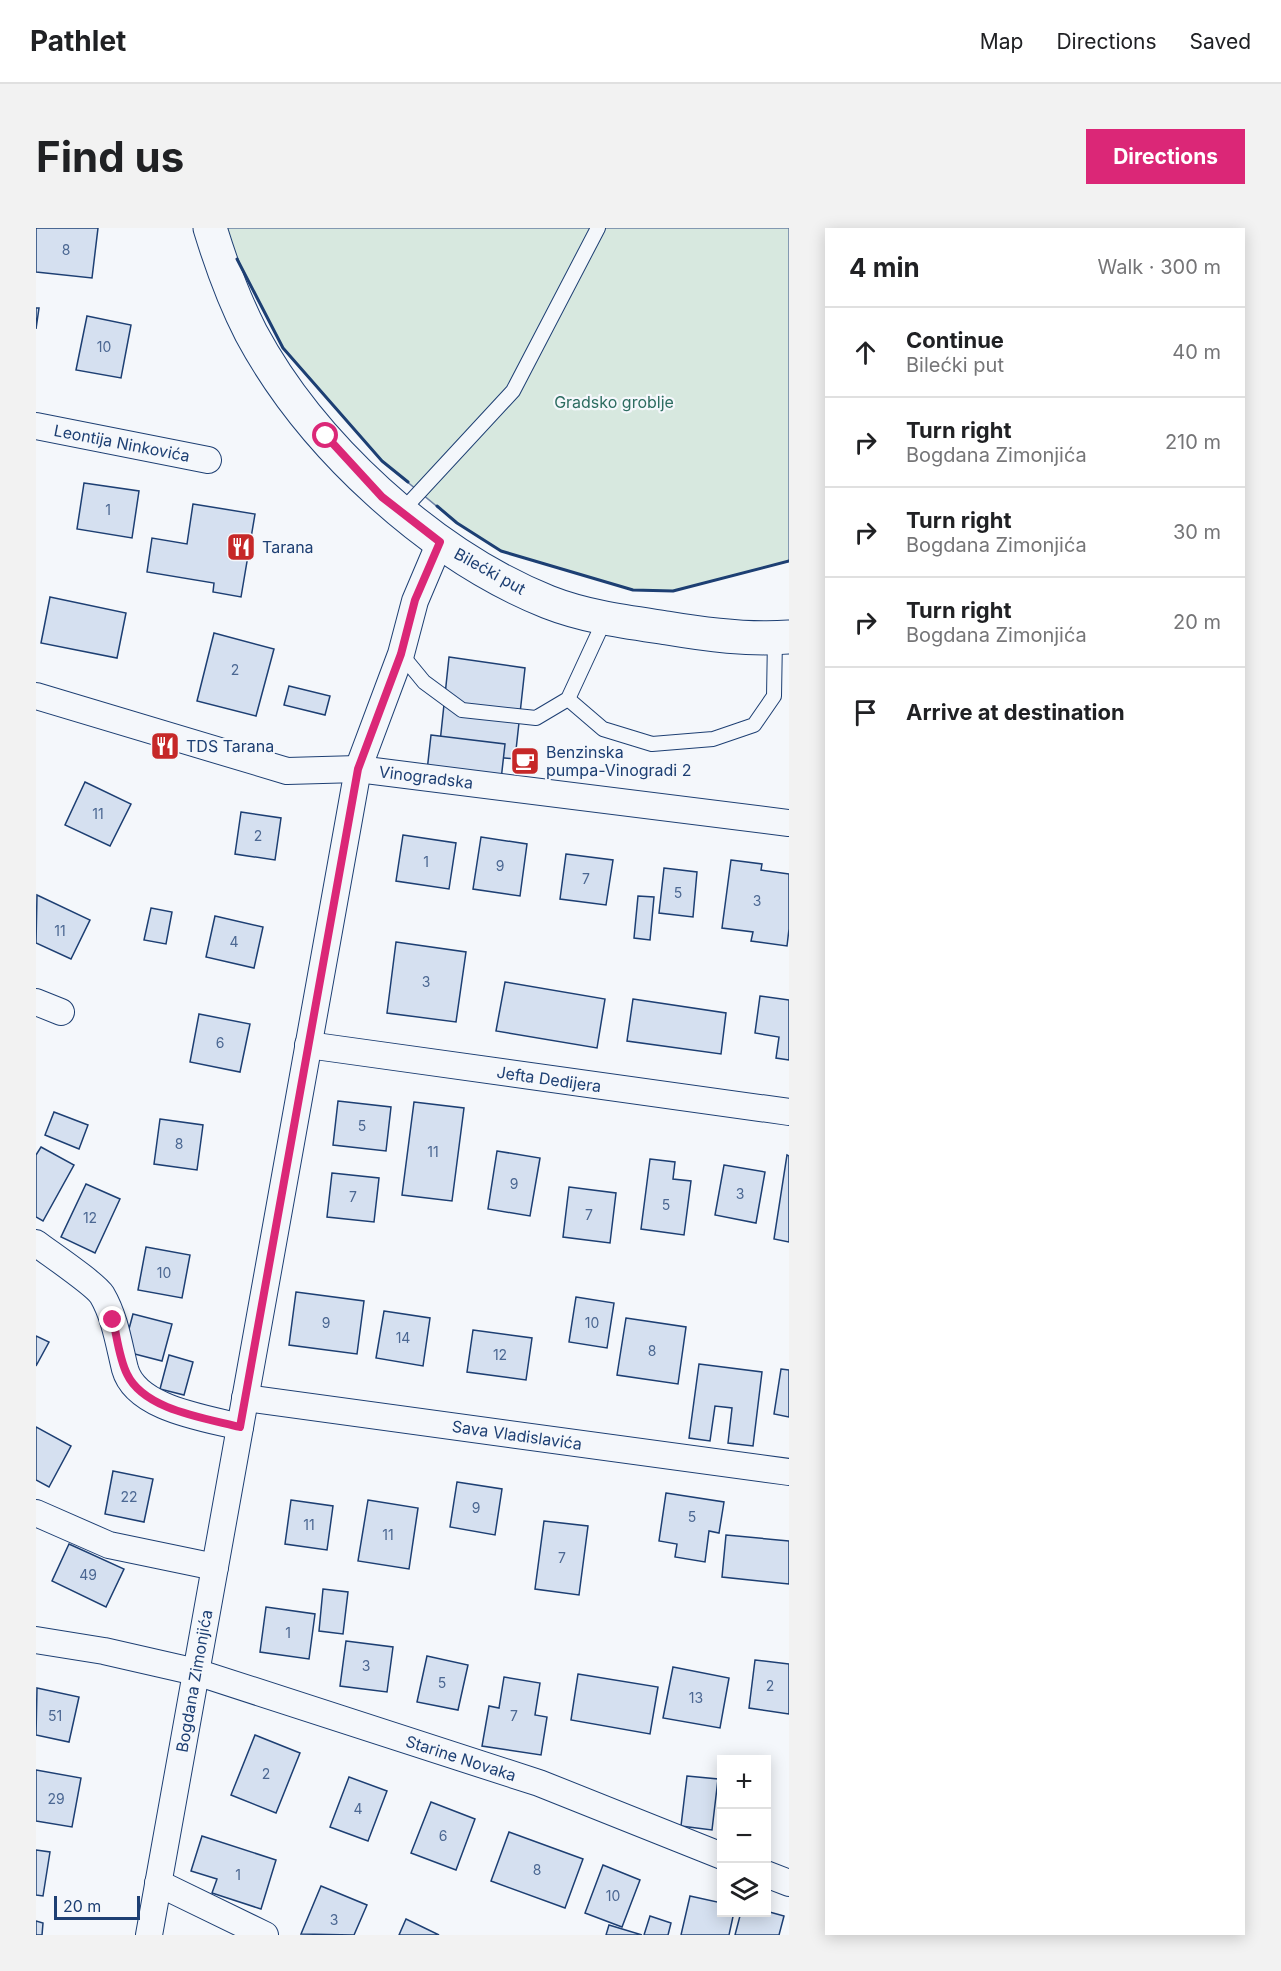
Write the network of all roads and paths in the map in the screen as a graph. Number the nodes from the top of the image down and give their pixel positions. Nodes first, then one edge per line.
1 (210, 228) edge
2 (598, 228) edge
3 (36, 426) edge
4 (208, 460) dead end
5 (401, 512) junction
6 (440, 542) junction
7 (605, 618) junction
8 (782, 638) edge
9 (401, 654) junction
10 (36, 696) edge
11 (568, 699) junction
12 (358, 769) junction
13 (789, 823) edge
14 (36, 1002) edge
15 (61, 1012) dead end
16 (308, 1045) junction
17 (789, 1112) edge
18 (36, 1243) edge
19 (245, 1398) junction
20 (240, 1427) junction
21 (789, 1472) edge
22 (36, 1513) edge
23 (215, 1567) junction
24 (36, 1640) edge
25 (196, 1672) junction
26 (717, 1854) edge
27 (771, 1876) edge
28 (158, 1883) junction
29 (789, 1883) edge
30 (149, 1935) edge
31 (265, 1935) edge

1 - 5 main road, Bilećki put
2 - 5 lane
3 - 4 street, Leontija Ninkovića
5 - 6 main road, Bilećki put
6 - 7 main road, Bilećki put
6 - 9 street, Bogdana Zimonjića
7 - 8 main road, Bilećki put
7 - 11 lane
8 - 11 lane
9 - 11 lane
9 - 12 street, Bogdana Zimonjića
10 - 12 street, Vinogradska
12 - 13 street, Vinogradska
12 - 16 street, Bogdana Zimonjića
14 - 15 street
16 - 17 street, Jefta Dedijera
16 - 19 street, Bogdana Zimonjića
18 - 20 street
19 - 20 street, Bogdana Zimonjića
19 - 21 street, Sava Vladislavića
20 - 23 street, Bogdana Zimonjića
22 - 23 street
23 - 25 street, Bogdana Zimonjića
24 - 25 street, Starine Novaka
25 - 26 street, Starine Novaka
25 - 28 street, Bogdana Zimonjića
27 - 29 street
28 - 30 street, Bogdana Zimonjića
28 - 31 street

